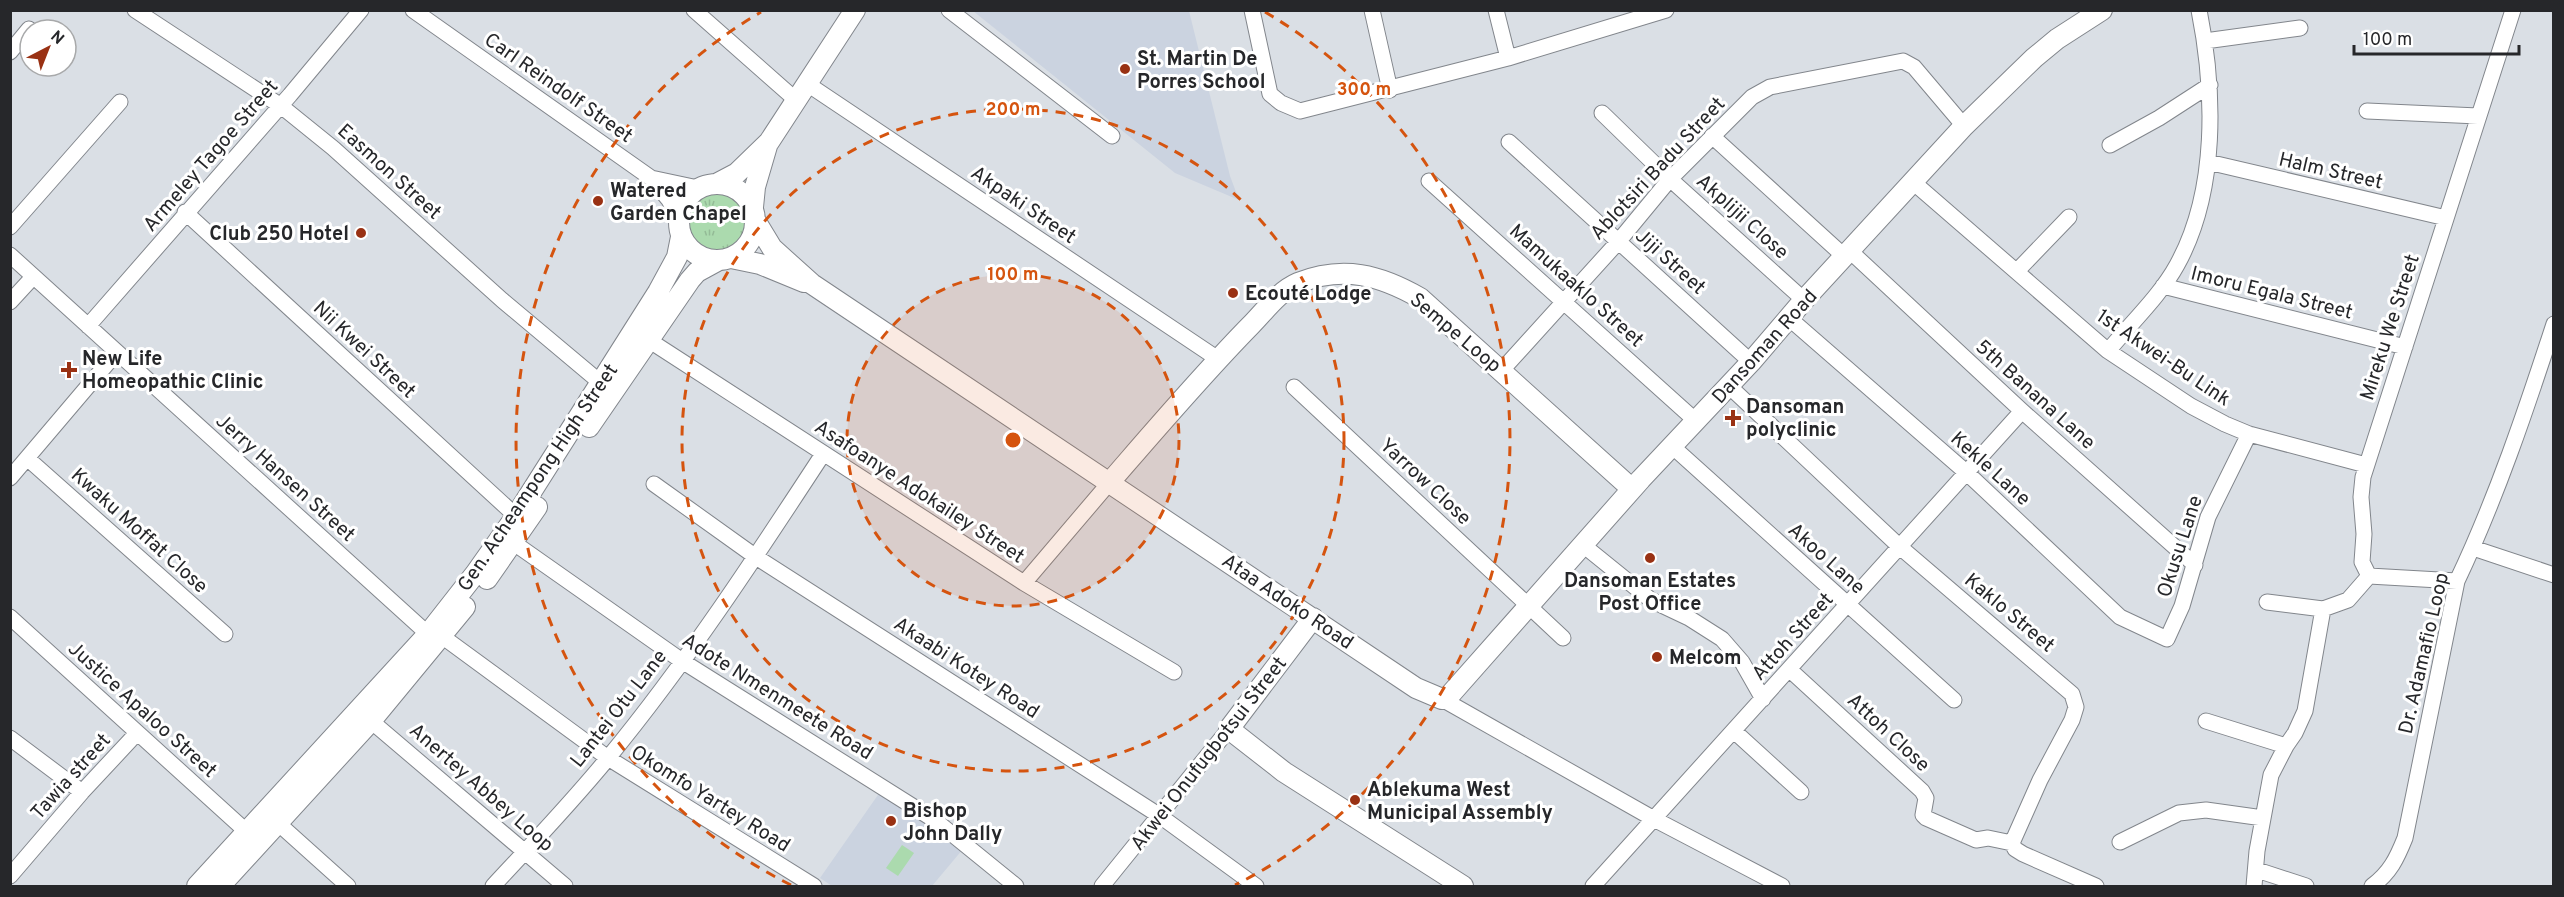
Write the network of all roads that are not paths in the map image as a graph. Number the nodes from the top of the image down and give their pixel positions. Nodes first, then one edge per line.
1 (135, 10) edge
2 (361, 10) edge
3 (413, 10) edge
4 (694, 10) edge
5 (855, 10) edge
6 (949, 10) edge
7 (1252, 10) edge
8 (1372, 10) edge
9 (1496, 10) edge
10 (1666, 10) edge
11 (2102, 10) edge
12 (2199, 10) edge
13 (2513, 10) edge
14 (1623, 17) edge
15 (2300, 28) dead end
16 (2205, 41) junction
17 (1508, 58) junction
18 (806, 83) junction
19 (2210, 85) junction
20 (1390, 90) junction
21 (796, 100) junction
22 (120, 102) dead end
23 (281, 106) junction
24 (2367, 111) dead end
25 (1602, 113) dead end
26 (2478, 116) junction
27 (1964, 126) junction
28 (1112, 136) dead end
29 (1712, 136) junction
30 (769, 142) junction
31 (1509, 142) dead end
32 (2110, 145) dead end
33 (2208, 162) junction
34 (651, 178) junction
35 (1670, 179) junction
36 (1429, 181) dead end
37 (1913, 182) junction
38 (718, 183) junction
39 (698, 188) junction
40 (185, 212) junction
41 (754, 214) junction
42 (2069, 217) dead end
43 (2446, 218) junction
44 (10, 227) edge
45 (680, 227) junction
46 (1618, 242) junction
47 (1848, 254) junction
48 (10, 255) edge
49 (725, 259) junction
50 (2017, 271) junction
51 (33, 277) junction
52 (812, 284) junction
53 (2163, 286) junction
54 (1563, 300) junction
55 (1804, 300) junction
56 (10, 302) edge
57 (1790, 319) junction
58 (2553, 324) edge
59 (88, 326) junction
60 (647, 339) junction
61 (2405, 347) junction
62 (2109, 351) junction
63 (117, 352) junction
64 (2548, 357) edge
65 (1218, 359) junction
66 (1751, 362) junction
67 (1502, 370) junction
68 (601, 383) junction
69 (1729, 386) junction
70 (1293, 387) dead end
71 (2022, 411) junction
72 (1696, 421) junction
73 (2249, 434) junction
74 (1673, 447) junction
75 (823, 454) junction
76 (27, 458) junction
77 (2366, 465) junction
78 (1967, 473) junction
79 (10, 478) edge
80 (1110, 482) junction
81 (654, 484) dead end
82 (1632, 489) junction
83 (516, 516) junction
84 (514, 543) junction
85 (1583, 545) junction
86 (1900, 547) junction
87 (2473, 548) junction
88 (756, 557) junction
89 (2194, 566) junction
90 (2553, 575) edge
91 (2368, 576) junction
92 (2457, 581) junction
93 (1024, 583) junction
94 (2267, 602) dead end
95 (1529, 605) junction
96 (1848, 605) junction
97 (2323, 609) junction
98 (10, 617) edge
99 (1313, 618) junction
100 (225, 634) dead end
101 (435, 635) junction
102 (1563, 638) dead end
103 (2167, 639) joint
104 (682, 661) junction
105 (1790, 670) junction
106 (1174, 672) dead end
107 (1442, 699) junction
108 (1764, 699) junction
109 (1954, 700) dead end
110 (371, 721) junction
111 (2206, 721) dead end
112 (1229, 729) junction
113 (1734, 731) junction
114 (137, 733) junction
115 (10, 738) edge
116 (2286, 746) junction
117 (608, 758) junction
118 (82, 792) junction
119 (1802, 792) dead end
120 (1160, 816) junction
121 (272, 818) junction
122 (2263, 818) junction
123 (1654, 819) junction
124 (247, 832) junction
125 (2120, 842) dead end
126 (2012, 843) junction
127 (525, 852) junction
128 (2257, 870) junction
129 (10, 876) edge
130 (197, 886) edge
131 (220, 886) edge
132 (348, 886) edge
133 (493, 886) edge
134 (565, 886) edge
135 (814, 886) edge
136 (1016, 886) edge
137 (1102, 886) edge
138 (1256, 886) edge
139 (1459, 886) edge
140 (1593, 886) edge
141 (1782, 886) edge
142 (2096, 886) edge
143 (2254, 886) edge
144 (2306, 886) edge
145 (2372, 886) edge

1 - 23 street, Easmon Street
2 - 23 street, Armeley Tagoe Street
3 - 34 street, Carl Reindolf Street
4 - 21 street
5 - 18 main road
6 - 28 street
7 - 20 street
8 - 20 street
9 - 17 street
10 - 14 street
11 - 27 main road, Dansoman Road
12 - 16 street
13 - 26 street, Mireku We Street
14 - 17 street
15 - 16 street
16 - 19 street
17 - 20 street
18 - 21 main road
18 - 65 street, Akpaki Street
19 - 32 street
19 - 33 street
21 - 30 main road
22 - 44 street
23 - 40 street, Armeley Tagoe Street
23 - 68 street, Easmon Street
24 - 26 street
25 - 35 street, Akplijii Close
26 - 43 street, Mireku We Street
27 - 29 street, Ablotsiri Badu Street
27 - 37 main road, Dansoman Road
29 - 35 street, Ablotsiri Badu Street
29 - 47 street, 5th Banana Lane
30 - 38 main road
30 - 41 main road
31 - 46 street, Jiji Street
33 - 43 street, Halm Street
33 - 53 street
34 - 39 street, Carl Reindolf Street
34 - 45 street, Carl Reindolf Street
35 - 46 street, Ablotsiri Badu Street
35 - 55 street, Akplijii Close
36 - 54 street, Mamukaaklo Street
37 - 47 main road, Dansoman Road
37 - 50 street, 1st Akwei-Bu Link
38 - 39 main road
38 - 41 main road
39 - 45 main road
40 - 59 street, Armeley Tagoe Street
40 - 83 street, Nii Kwei Street
41 - 49 main road
41 - 52 main road, Ataa Adoko Road
42 - 50 street
43 - 61 street, Mireku We Street
45 - 49 main road
45 - 68 main road, Gen. Acheampong High Street
46 - 54 street, Ablotsiri Badu Street
46 - 66 street, Jiji Street
47 - 55 main road, Dansoman Road
47 - 71 street, 5th Banana Lane
48 - 51 street, Jerry Hansen Street
49 - 52 main road, Ataa Adoko Road
49 - 60 main road, Gen. Acheampong High Street
50 - 62 street, 1st Akwei-Bu Link
51 - 56 street
51 - 59 street, Jerry Hansen Street
52 - 80 main road, Ataa Adoko Road
53 - 61 street, Imoru Egala Street
53 - 62 street
54 - 67 street, Ablotsiri Badu Street
54 - 72 street, Mamukaaklo Street
55 - 57 main road, Dansoman Road
57 - 66 main road, Dansoman Road
57 - 78 street, Kekle Lane
58 - 64 street, Dr. Adamafio Loop
59 - 63 street, Jerry Hansen Street
60 - 75 street, Asafoanye Adokailey Street
60 - 84 main road, Gen. Acheampong High Street
61 - 77 street, Mireku We Street
62 - 73 street, 1st Akwei-Bu Link
63 - 76 street
63 - 101 street, Jerry Hansen Street
64 - 87 street, Dr. Adamafio Loop
65 - 67 main road, Sempe Loop
65 - 80 main road, Sempe Loop
66 - 69 main road, Dansoman Road
67 - 82 main road, Sempe Loop
68 - 83 main road, Gen. Acheampong High Street
69 - 72 main road, Dansoman Road
69 - 86 street, Kaklo Street
70 - 95 street, Yarrow Close
71 - 78 street, Attoh Street
71 - 89 street, 5th Banana Lane
72 - 74 main road, Dansoman Road
73 - 77 street, 1st Akwei-Bu Link
73 - 89 street, Okusu Lane
74 - 82 main road, Dansoman Road
74 - 96 street, Akoo Lane
75 - 88 street, Lantei Otu Lane
75 - 93 street, Asafoanye Adokailey Street
76 - 79 street
76 - 100 street, Kwaku Moffat Close
77 - 91 street, Mireku We Street
78 - 86 street, Attoh Street
78 - 103 street, Kekle Lane
80 - 93 street
80 - 99 main road, Ataa Adoko Road
81 - 88 street, Akaabi Kotey Road
82 - 85 main road, Dansoman Road
83 - 101 main road, Gen. Acheampong High Street
84 - 101 main road, Gen. Acheampong High Street
84 - 104 street, Adote Nmenmeete Road
85 - 95 main road, Dansoman Road
85 - 108 street
86 - 96 street, Attoh Street
86 - 126 street, Kaklo Street
87 - 90 street
87 - 92 street, Dr. Adamafio Loop
88 - 104 street, Lantei Otu Lane
88 - 120 street, Akaabi Kotey Road
89 - 103 street, Okusu Lane
91 - 92 street
91 - 97 street
92 - 145 street, Dr. Adamafio Loop
93 - 106 street, Asafoanye Adokailey Street
94 - 97 street
95 - 102 street, Yarrow Close
95 - 107 main road, Dansoman Road
96 - 105 street, Attoh Street
96 - 109 street, Akoo Lane
97 - 116 street
98 - 114 street, Justice Apaloo Street
99 - 107 main road, Ataa Adoko Road
99 - 112 main road, Akwei Onufugbotsui Street
101 - 110 main road, Gen. Acheampong High Street
101 - 117 street, Okomfo Yartey Road
101 - 121 main road, Gen. Acheampong High Street
104 - 117 street, Lantei Otu Lane
104 - 136 street, Adote Nmenmeete Road
105 - 108 street, Attoh Street
105 - 126 street, Attoh Close
107 - 123 street, Ataa Adoko Road
108 - 113 street, Attoh Street
110 - 121 main road, Gen. Acheampong High Street
110 - 127 street, Anertey Abbey Loop
111 - 116 street
112 - 120 street, Akwei Onufugbotsui Street
112 - 139 main road
113 - 119 street
113 - 123 street, Attoh Street
114 - 118 street, Tawia street
114 - 124 street, Justice Apaloo Street
115 - 118 street
116 - 122 street
117 - 127 street, Lantei Otu Lane
117 - 135 street, Okomfo Yartey Road
118 - 129 street, Tawia street
120 - 137 street, Akwei Onufugbotsui Street
120 - 138 street, Akaabi Kotey Road
121 - 124 main road, Gen. Acheampong High Street
121 - 131 main road, Gen. Acheampong High Street
121 - 132 street
122 - 125 street
122 - 128 street
123 - 140 street, Attoh Street
123 - 141 street, Ataa Adoko Road
124 - 130 main road, Gen. Acheampong High Street
126 - 142 street
127 - 133 street, Lantei Otu Lane
127 - 134 street, Anertey Abbey Loop
128 - 143 street
128 - 144 street

